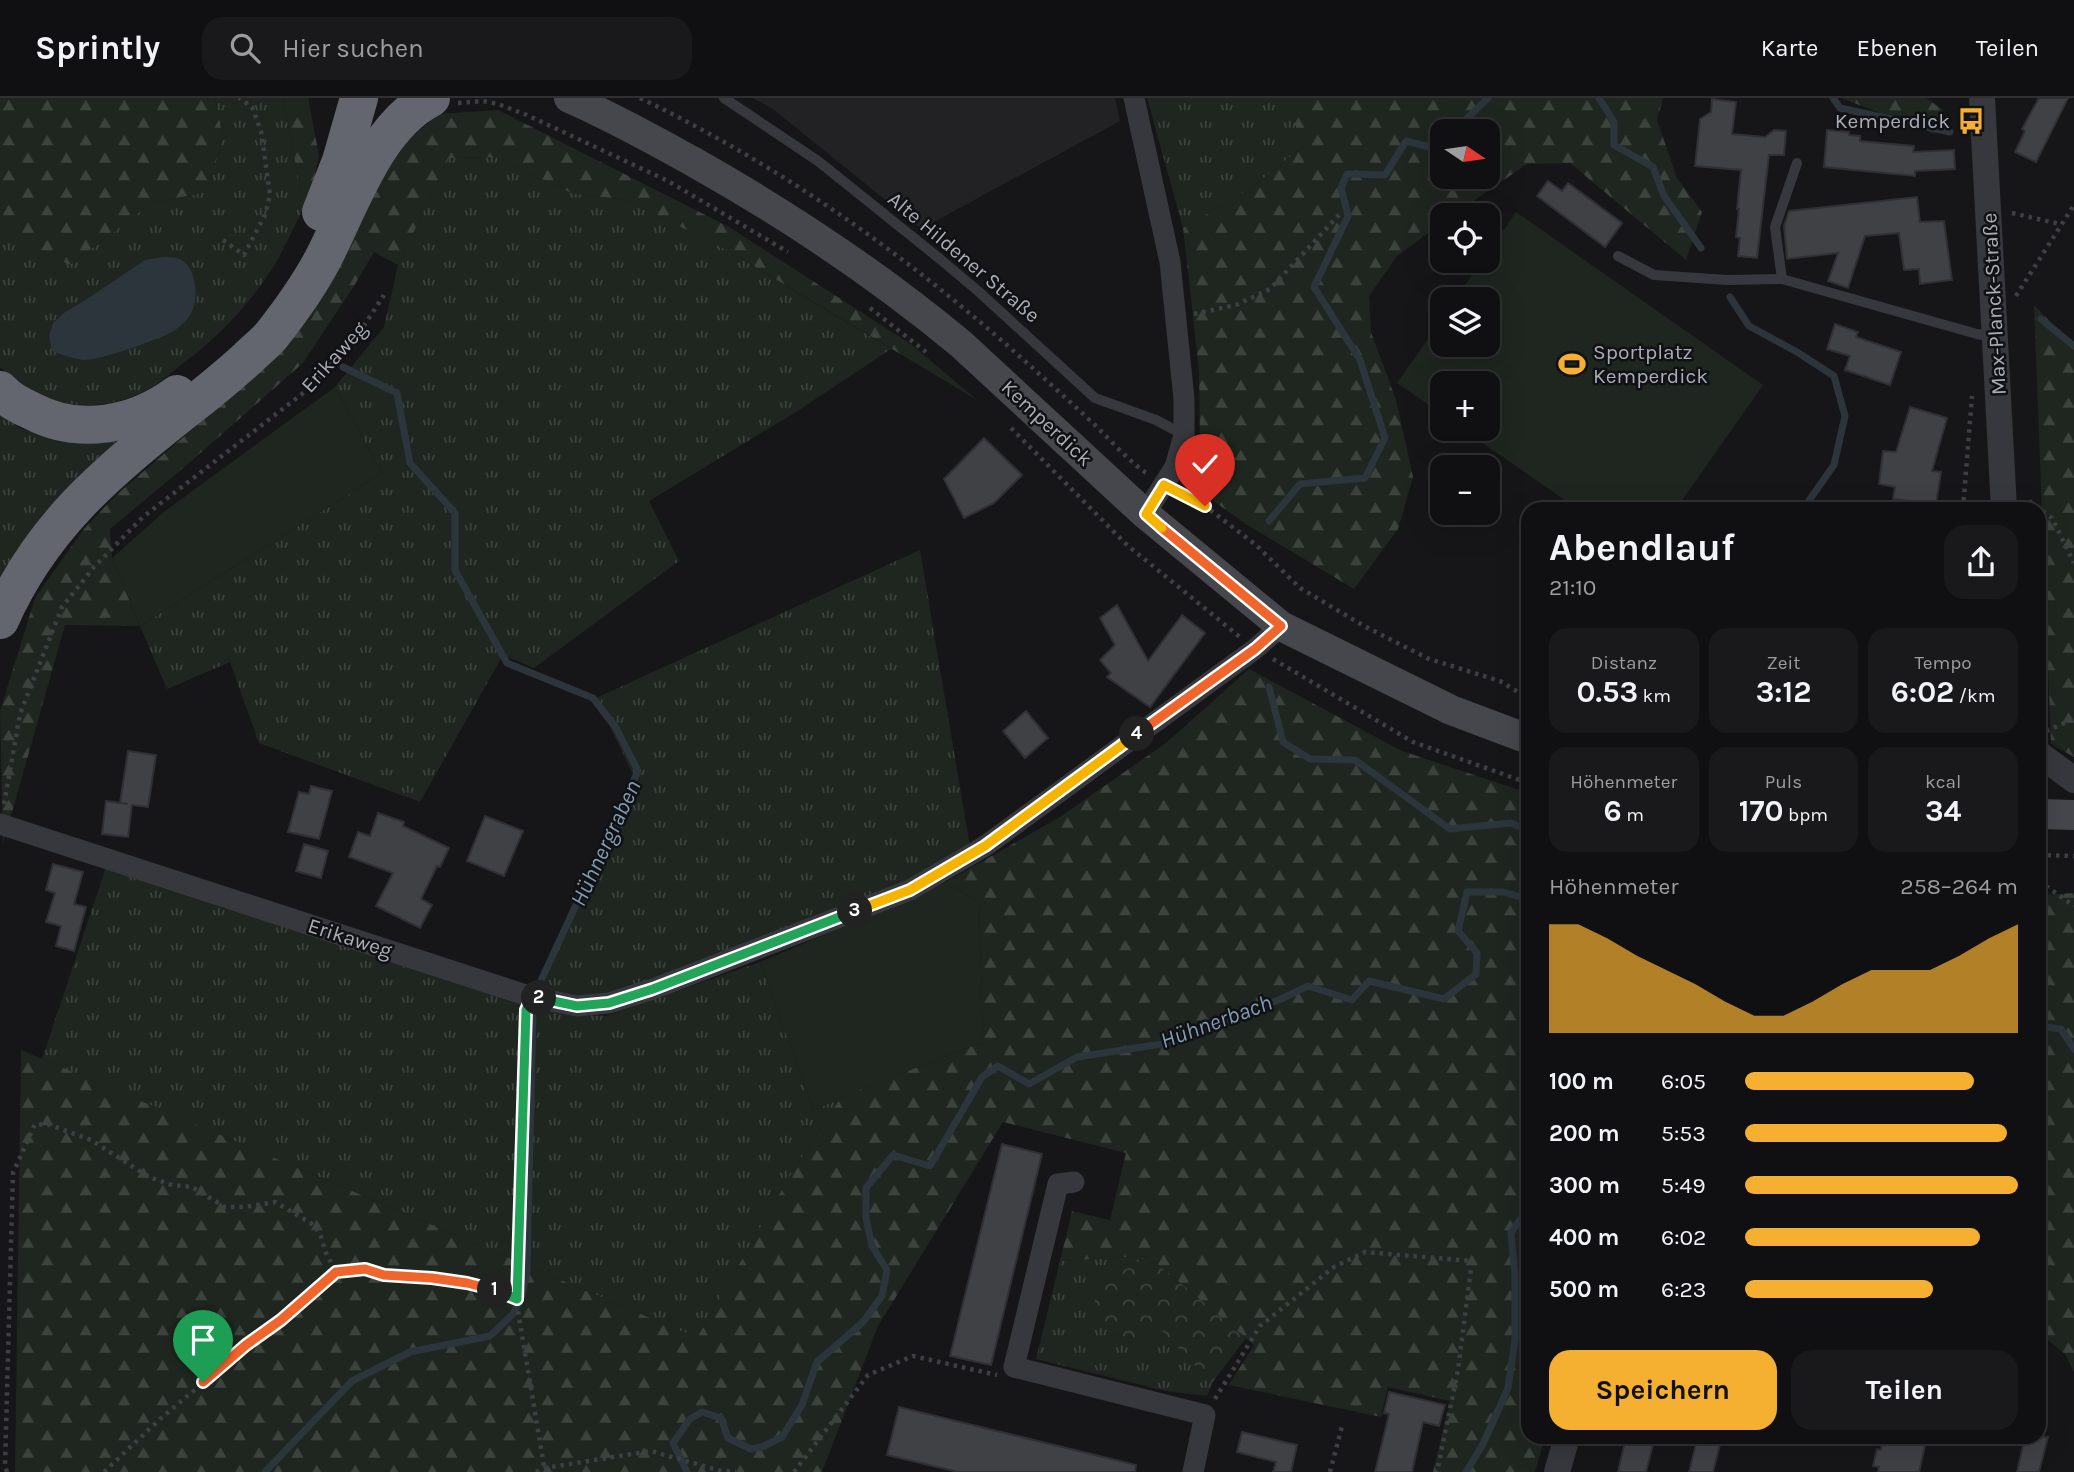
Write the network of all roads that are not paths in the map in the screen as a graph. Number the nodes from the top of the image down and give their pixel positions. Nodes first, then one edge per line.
1 (336, 98) edge
2 (359, 98) edge
3 (386, 98) edge
4 (569, 98) edge
5 (724, 98) edge
6 (1134, 98) edge
7 (1982, 98) edge
8 (441, 101) edge
9 (341, 161) junction
10 (1797, 163) dead end
11 (350, 201) junction
12 (1618, 256) dead end
13 (1782, 279) junction
14 (1996, 337) junction
15 (0, 390) edge
16 (1184, 435) junction
17 (2016, 502) edge
18 (1146, 514) junction
19 (0, 620) edge
20 (1281, 626) junction
21 (1521, 736) edge
22 (2046, 759) edge
23 (2074, 780) edge
24 (2046, 814) edge
25 (2074, 815) edge
26 (0, 824) edge
27 (1074, 1182) dead end
28 (1565, 1444) edge
29 (1193, 1472) edge
30 (1557, 1472) edge

1 - 9 highway
2 - 9 highway
3 - 11 highway
4 - 18 main road, Kemperdick
5 - 16 lane, Alte Hildener Straße
6 - 16 street
7 - 14 street, Max-Planck-Straße
8 - 11 highway
9 - 15 highway
10 - 13 lane
11 - 19 highway
12 - 13 lane
13 - 14 lane
14 - 17 street, Max-Planck-Straße
16 - 18 street
18 - 20 main road, Kemperdick
20 - 21 main road, Kemperdick
20 - 26 street, Erikaweg
22 - 23 street
24 - 25 main road
27 - 29 street
28 - 30 street

